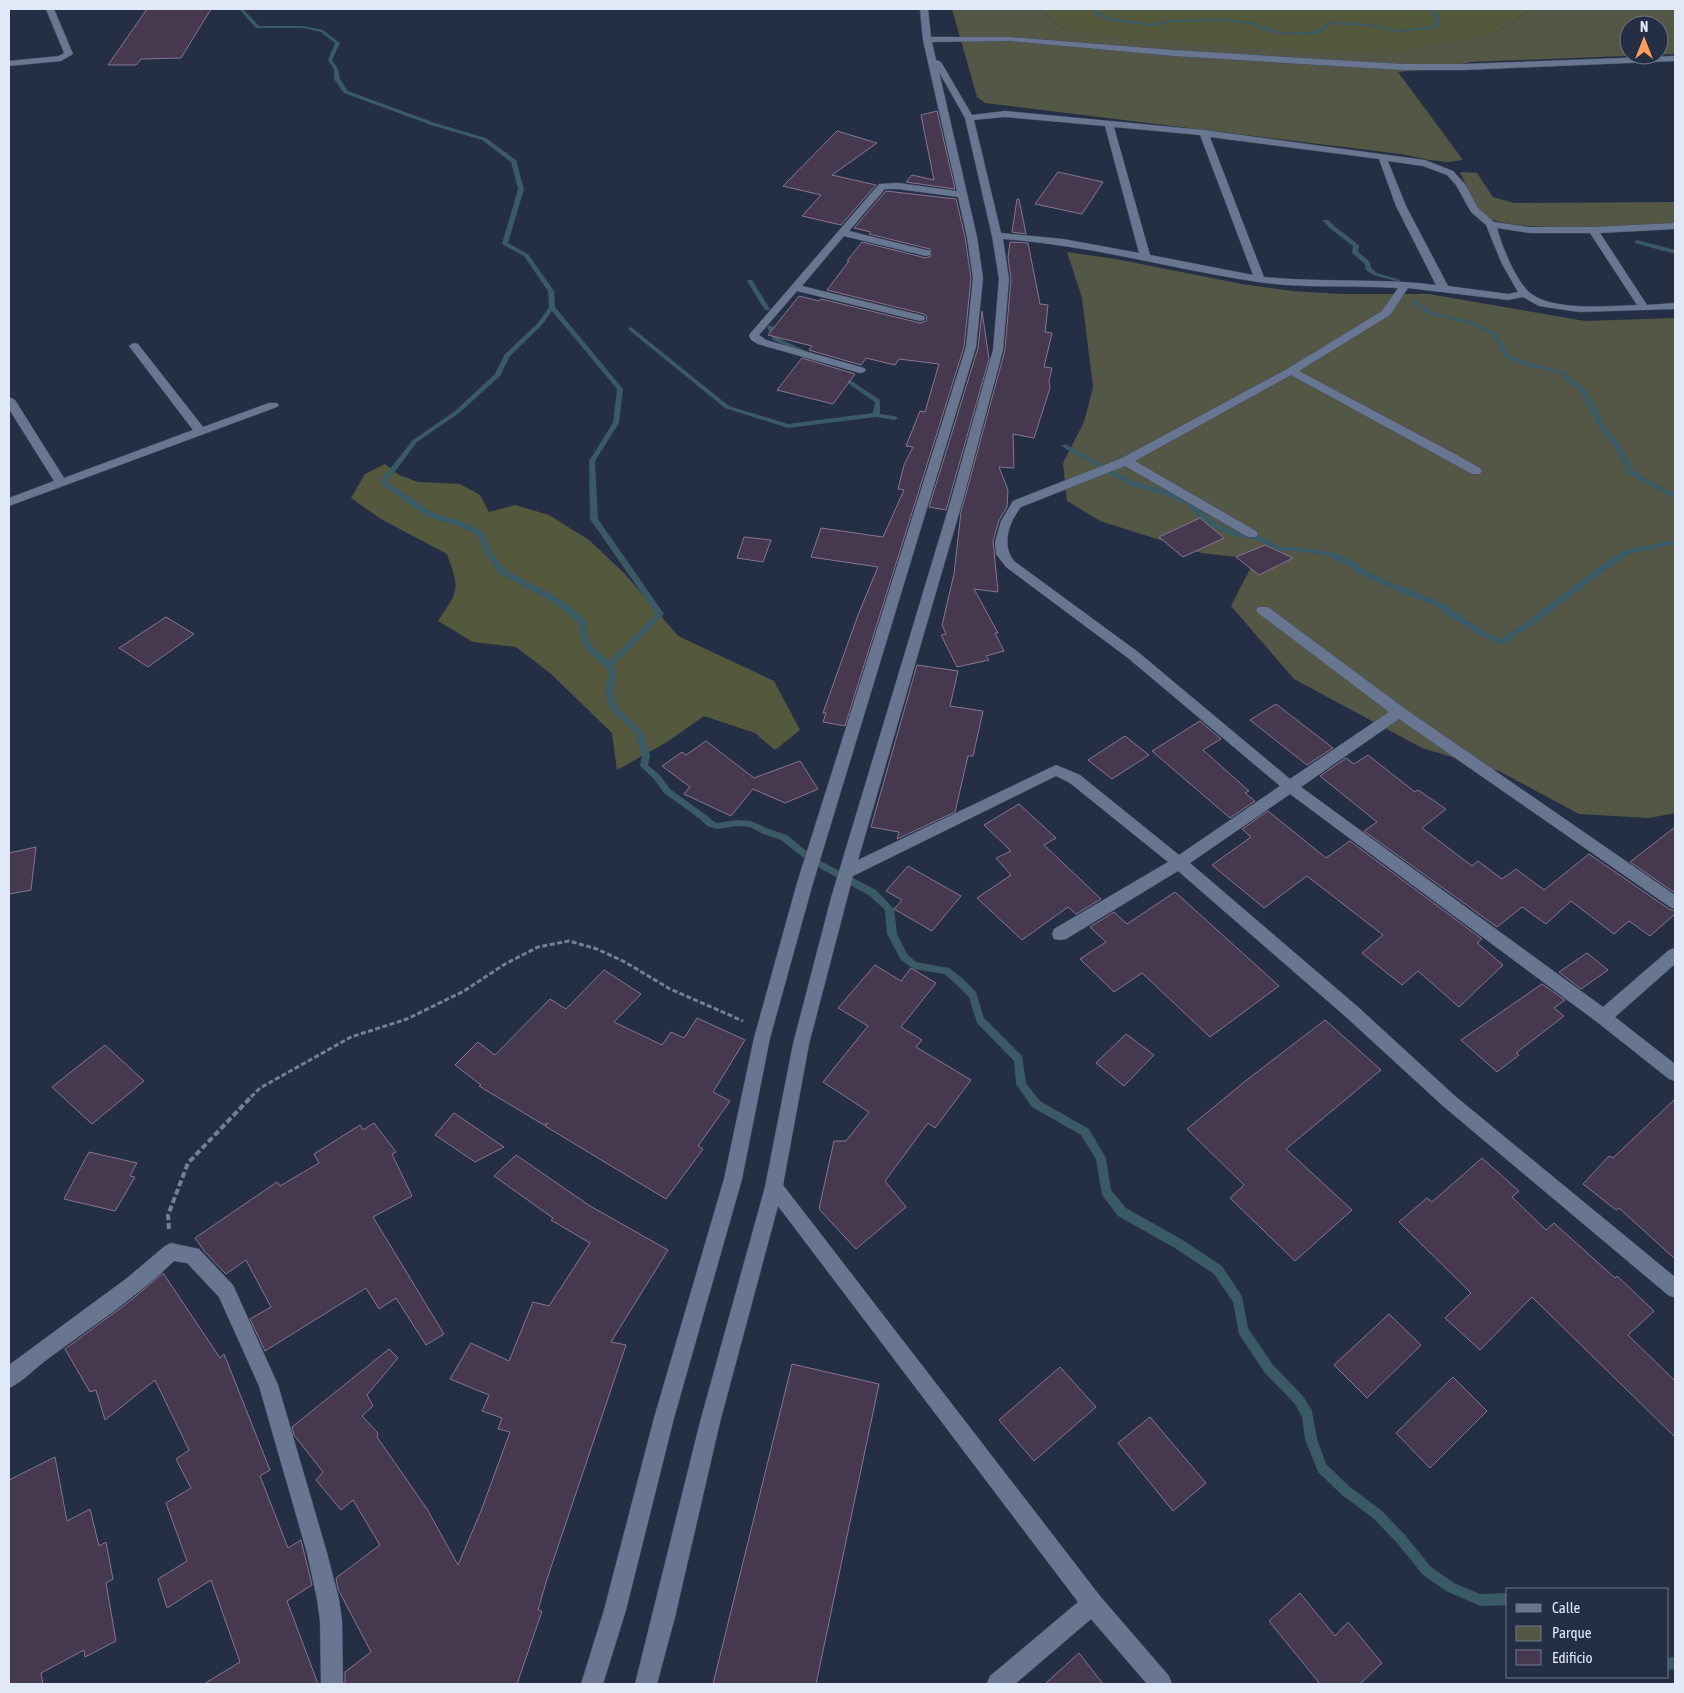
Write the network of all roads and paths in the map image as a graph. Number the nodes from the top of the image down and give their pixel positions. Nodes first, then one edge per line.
1 (50, 9) edge
2 (924, 9) edge
3 (928, 45) junction
4 (1675, 58) edge
5 (9, 64) edge
6 (969, 118) junction
7 (1108, 124) junction
8 (1204, 133) junction
9 (1382, 156) junction
10 (962, 195) junction
11 (1491, 224) junction
12 (1675, 226) edge
13 (1593, 230) junction
14 (841, 232) junction
15 (997, 236) junction
16 (926, 253) dead end
17 (1145, 257) junction
18 (1260, 279) junction
19 (1406, 284) junction
20 (794, 287) junction
21 (1444, 289) junction
22 (1524, 294) junction
23 (1675, 306) edge
24 (1643, 307) junction
25 (920, 318) dead end
26 (134, 346) dead end
27 (860, 370) dead end
28 (1291, 371) junction
29 (9, 400) edge
30 (273, 405) dead end
31 (200, 432) junction
32 (1126, 461) junction
33 (1476, 471) dead end
34 (61, 483) junction
35 (9, 502) edge
36 (1252, 534) dead end
37 (1263, 610) dead end
38 (1399, 712) junction
39 (1290, 787) junction
40 (1179, 863) junction
41 (847, 872) junction
42 (1675, 903) edge
43 (1060, 934) dead end
44 (1675, 955) edge
45 (1603, 1017) junction
46 (746, 1023) dead end
47 (1675, 1074) edge
48 (774, 1187) junction
49 (171, 1252) junction
50 (1675, 1289) edge
51 (9, 1378) edge
52 (1092, 1604) junction
53 (332, 1684) edge
54 (592, 1684) edge
55 (646, 1684) edge
56 (998, 1684) edge
57 (1160, 1684) edge

1 - 5 street
2 - 3 street
3 - 4 street
3 - 6 street
3 - 10 street
6 - 7 street
6 - 15 street
7 - 8 street
7 - 17 street
8 - 9 street
8 - 18 street
9 - 11 street
9 - 21 street
10 - 14 street
10 - 54 street
11 - 13 street
11 - 22 street
12 - 13 street
13 - 24 street
14 - 16 street
14 - 20 street
15 - 17 street
15 - 41 street
17 - 18 street
18 - 19 street
19 - 21 street
19 - 28 street
20 - 25 street
20 - 27 street
21 - 22 street
22 - 24 street
23 - 24 street
26 - 31 street
28 - 32 street
28 - 33 street
29 - 34 street
30 - 31 street
31 - 34 street
32 - 36 street
32 - 39 street
34 - 35 street
37 - 38 street
38 - 39 street
38 - 42 street
39 - 40 street
39 - 45 street
40 - 41 street
40 - 43 street
40 - 50 street
41 - 48 street
44 - 45 street
45 - 47 street
46 - 49 path
48 - 52 street
48 - 55 street
49 - 51 street
49 - 53 street
52 - 56 street
52 - 57 street

